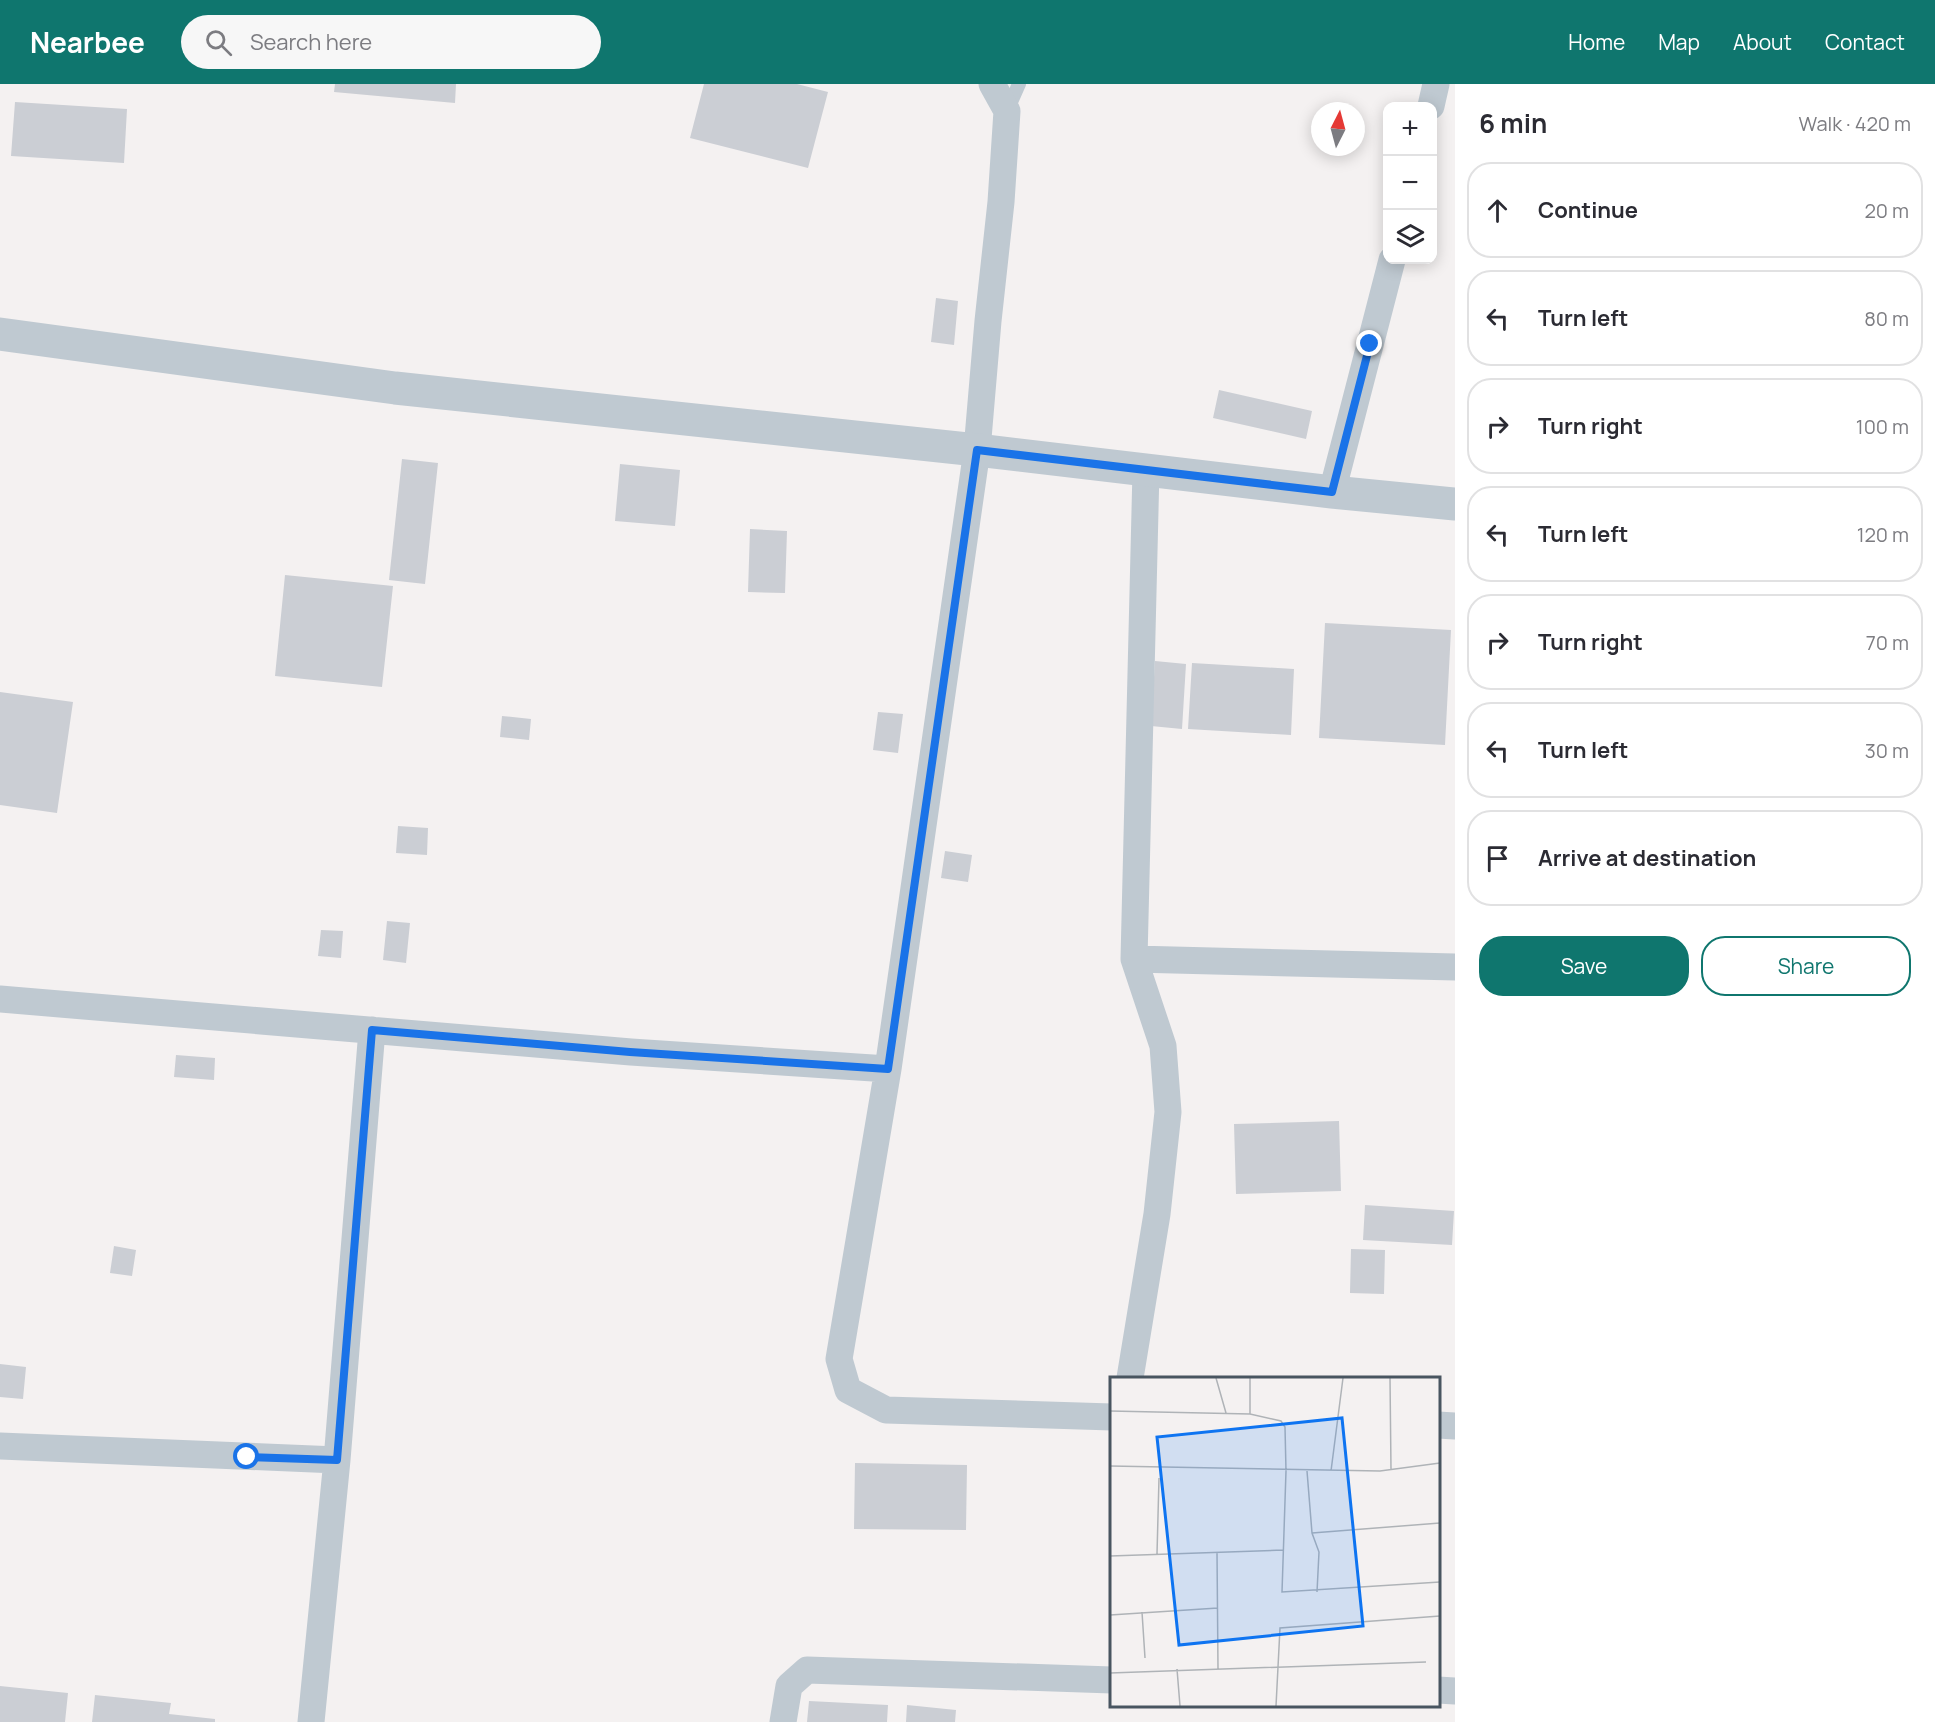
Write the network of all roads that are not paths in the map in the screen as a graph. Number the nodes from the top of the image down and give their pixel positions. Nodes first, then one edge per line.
1 (992, 84) edge
2 (1019, 84) edge
3 (1436, 84) edge
4 (1432, 102) edge
5 (1007, 111) junction
6 (1391, 264) edge
7 (0, 334) edge
8 (977, 450) junction
9 (1146, 470) junction
10 (1332, 492) junction
11 (1455, 504) edge
12 (1134, 959) junction
13 (1455, 967) edge
14 (0, 999) edge
15 (372, 1030) junction
16 (888, 1069) junction
17 (1130, 1377) edge
18 (1110, 1418) edge
19 (1440, 1425) edge
20 (1455, 1426) edge
21 (0, 1446) edge
22 (337, 1460) junction
23 (1110, 1680) edge
24 (1440, 1690) edge
25 (1455, 1691) edge
26 (311, 1722) edge
27 (783, 1722) edge

1 - 5 street
2 - 5 lane
3 - 4 street
5 - 8 street
6 - 10 street
7 - 8 street
8 - 9 street
8 - 16 street
9 - 10 street
9 - 12 street
10 - 11 street
12 - 13 street
12 - 17 street
14 - 15 street
15 - 16 street
15 - 22 street
16 - 18 street
19 - 20 street
21 - 22 street
22 - 26 street
23 - 27 street
24 - 25 street

